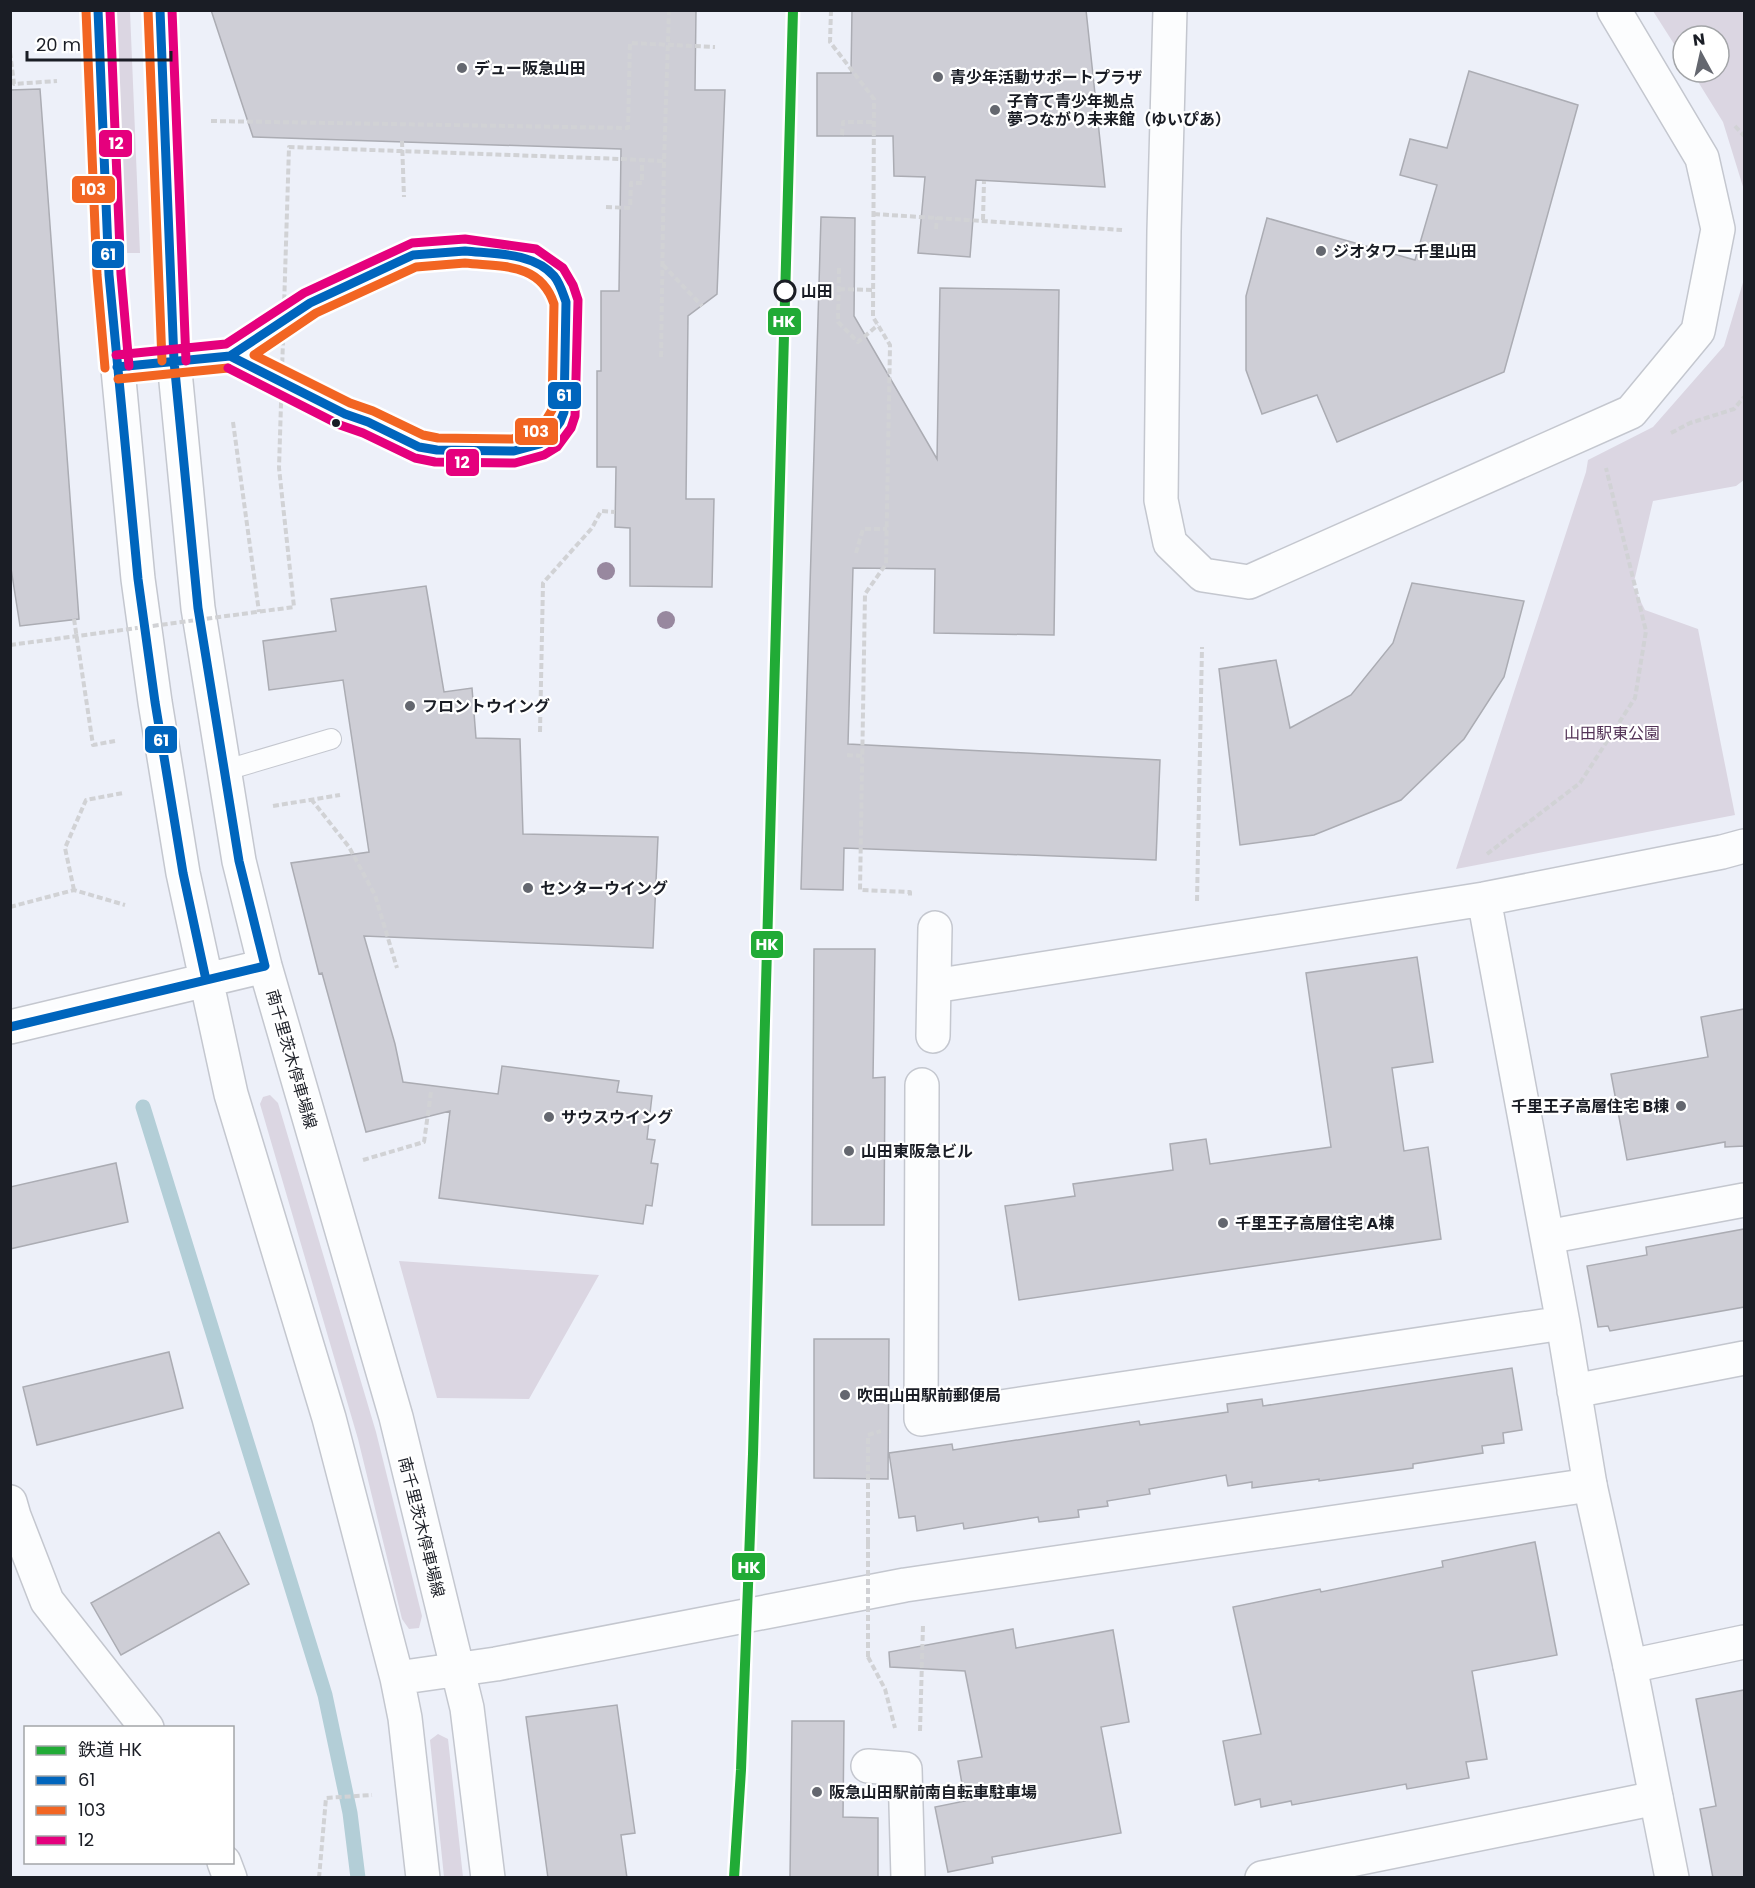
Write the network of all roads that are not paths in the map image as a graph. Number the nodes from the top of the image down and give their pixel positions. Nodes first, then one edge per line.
1 (98, 10) edge
2 (160, 10) edge
3 (1170, 10) edge
4 (1614, 10) edge
5 (230, 356) junction
6 (174, 361) junction
7 (117, 367) junction
8 (331, 739) dead end
9 (223, 771) junction
10 (1744, 846) edge
11 (1484, 900) junction
12 (935, 928) dead end
13 (265, 966) junction
14 (206, 980) junction
15 (934, 986) junction
16 (10, 1027) edge
17 (933, 1036) dead end
18 (922, 1085) dead end
19 (1744, 1200) edge
20 (1547, 1237) junction
21 (1563, 1323) junction
22 (1744, 1358) edge
23 (1574, 1391) junction
24 (1590, 1485) junction
25 (10, 1502) edge
26 (1744, 1642) edge
27 (1630, 1665) junction
28 (457, 1668) junction
29 (397, 1678) junction
30 (145, 1726) edge
31 (868, 1766) dead end
32 (1656, 1798) junction
33 (224, 1864) edge
34 (1366, 1867) edge
35 (230, 1878) edge
36 (423, 1878) edge
37 (488, 1878) edge
38 (908, 1878) edge
39 (1262, 1878) edge
40 (1672, 1878) edge

1 - 7 street
2 - 6 street, 南千里茨木停車場線
3 - 4 street
5 - 5 lane
5 - 6 lane
6 - 7 lane
6 - 9 street, 南千里茨木停車場線
7 - 14 street
8 - 9 lane
9 - 13 street, 南千里茨木停車場線
10 - 11 street
11 - 15 street
11 - 20 street
12 - 15 street
13 - 14 street
13 - 28 street, 南千里茨木停車場線
14 - 16 street
14 - 29 street
15 - 17 street
18 - 21 street
19 - 20 street
20 - 21 street
21 - 23 street
22 - 23 street
23 - 24 street
24 - 27 street
24 - 28 street
25 - 30 street
26 - 27 street
27 - 32 street
28 - 29 street
28 - 37 street, 南千里茨木停車場線
29 - 36 street
31 - 38 street
32 - 34 street
32 - 40 street
33 - 35 street
34 - 39 street

